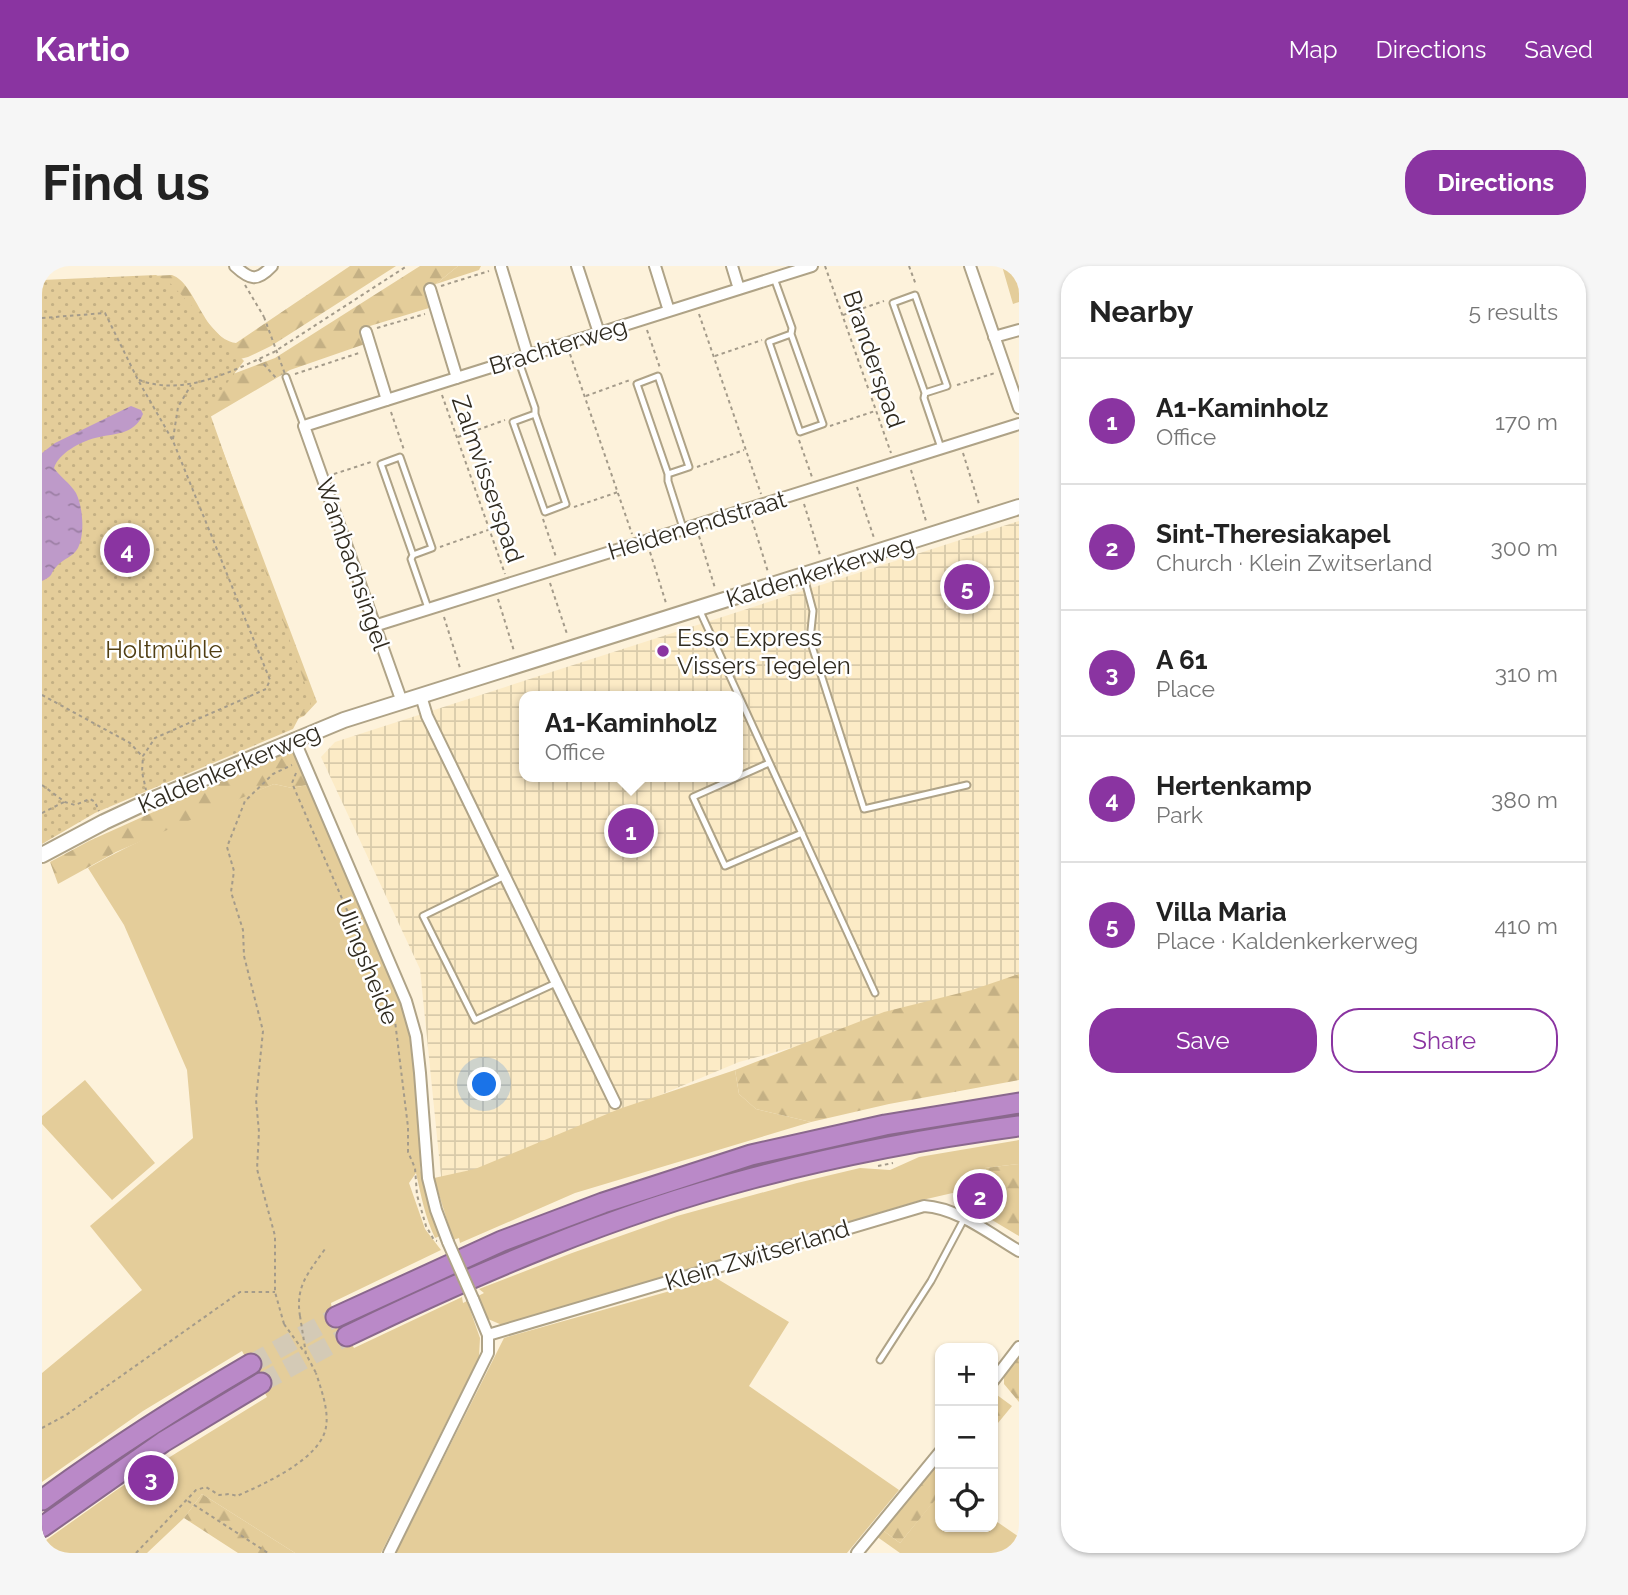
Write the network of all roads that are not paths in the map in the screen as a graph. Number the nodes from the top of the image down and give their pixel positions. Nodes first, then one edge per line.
1 (235, 266) edge
2 (272, 266) edge
3 (577, 266) edge
4 (655, 266) edge
5 (732, 266) edge
6 (811, 266) edge
7 (970, 266) edge
8 (501, 267) edge
9 (774, 278) junction
10 (430, 289) road end
11 (739, 289) junction
12 (669, 311) junction
13 (1019, 330) edge
14 (366, 331) road end
15 (599, 333) junction
16 (791, 334) junction
17 (994, 337) junction
18 (523, 357) junction
19 (285, 376) road end
20 (457, 378) junction
21 (925, 393) junction
22 (387, 400) junction
23 (1019, 408) edge
24 (535, 414) junction
25 (1019, 424) edge
26 (304, 426) junction
27 (941, 448) junction
28 (668, 474) junction
29 (1019, 508) edge
30 (684, 529) junction
31 (413, 555) junction
32 (804, 576) junction
33 (428, 609) junction
34 (699, 609) junction
35 (374, 626) junction
36 (736, 691) edge
37 (421, 696) junction
38 (402, 702) junction
39 (743, 706) edge
40 (294, 738) junction
41 (769, 763) junction
42 (743, 775) edge
43 (727, 782) edge
44 (967, 785) dead end
45 (802, 833) junction
46 (42, 855) edge
47 (505, 876) junction
48 (556, 983) junction
49 (875, 993) dead end
50 (615, 1103) dead end
51 (1019, 1104) edge
52 (1019, 1126) edge
53 (964, 1219) junction
54 (1019, 1251) edge
55 (336, 1317) tunnel mouth
56 (488, 1335) junction
57 (347, 1336) tunnel mouth
58 (1019, 1347) edge
59 (880, 1360) dead end
60 (251, 1364) tunnel mouth
61 (998, 1374) edge
62 (261, 1383) tunnel mouth
63 (935, 1458) edge
64 (42, 1500) edge
65 (42, 1527) edge
66 (389, 1553) edge
67 (857, 1553) edge

1 - 2 street
3 - 15 street
4 - 12 street
5 - 11 street
6 - 9 street, Brachterweg
7 - 17 street
8 - 18 street
9 - 11 street, Brachterweg
9 - 16 lane
10 - 20 street
11 - 12 street, Brachterweg
12 - 15 street, Brachterweg
13 - 17 street
14 - 22 street
15 - 18 street, Brachterweg
16 - 16 lane
17 - 23 street
18 - 20 street, Brachterweg
18 - 24 lane
19 - 26 lane
20 - 22 street, Brachterweg
21 - 21 lane
21 - 27 lane
22 - 26 street, Brachterweg
24 - 24 lane
25 - 27 street, Heidenendstraat
26 - 35 street, Wambachsingel
27 - 30 street, Heidenendstraat
28 - 28 lane
28 - 30 lane
29 - 32 main road, Kaldenkerkerweg
30 - 33 street, Heidenendstraat
31 - 31 lane
31 - 33 lane
32 - 34 main road, Kaldenkerkerweg
32 - 44 lane
33 - 35 street, Heidenendstraat
34 - 36 lane
34 - 37 main road, Kaldenkerkerweg
35 - 38 street, Wambachsingel
37 - 38 main road, Kaldenkerkerweg
37 - 47 street
38 - 40 main road, Kaldenkerkerweg
39 - 41 lane
40 - 46 main road, Kaldenkerkerweg
40 - 56 street, Ulingsheide, bridge
41 - 42 lane
41 - 45 lane
43 - 45 lane
45 - 49 lane
47 - 48 street
47 - 48 lane
48 - 50 street
51 - 55 highway
52 - 57 highway
53 - 54 street, Klein Zwitserland
53 - 56 street, Klein Zwitserland
53 - 59 lane
56 - 66 street
58 - 61 street
60 - 64 highway
62 - 65 highway
63 - 67 street

